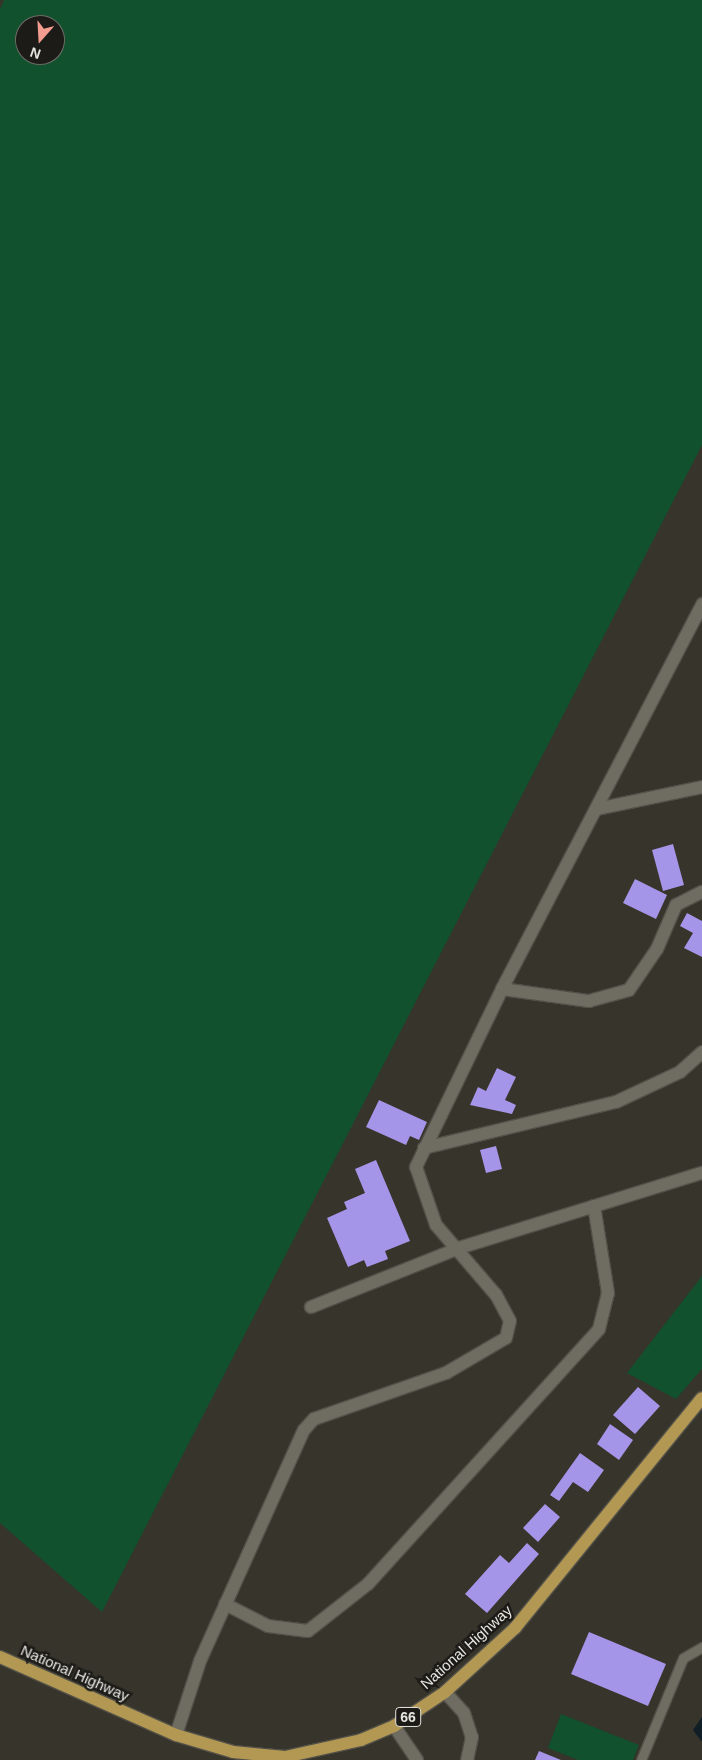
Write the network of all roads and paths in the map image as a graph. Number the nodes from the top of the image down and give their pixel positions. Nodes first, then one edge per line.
1 (702, 604) edge
2 (702, 787) edge
3 (597, 809) junction
4 (702, 892) edge
5 (502, 989) junction
6 (702, 1052) edge
7 (424, 1148) junction
8 (702, 1173) edge
9 (594, 1206) junction
10 (459, 1248) junction
11 (311, 1308) dead end
12 (702, 1398) edge
13 (225, 1604) junction
14 (702, 1647) edge
15 (0, 1657) edge
16 (445, 1692) junction
17 (394, 1726) junction
18 (176, 1735) junction
19 (231, 1756) edge
20 (417, 1760) edge
21 (467, 1760) edge
22 (641, 1760) edge

1 - 3 street
2 - 3 street
3 - 5 street
4 - 5 street
5 - 7 street
6 - 7 street
7 - 10 street
8 - 9 street
9 - 10 street
9 - 13 street
10 - 11 street
10 - 13 street
12 - 16 main road, National Highway / 66
13 - 18 street
14 - 22 lane
15 - 18 main road, National Highway / 66
16 - 17 main road, National Highway / 66
16 - 21 street
17 - 19 main road, National Highway / 66
17 - 20 street
18 - 19 main road, National Highway / 66

